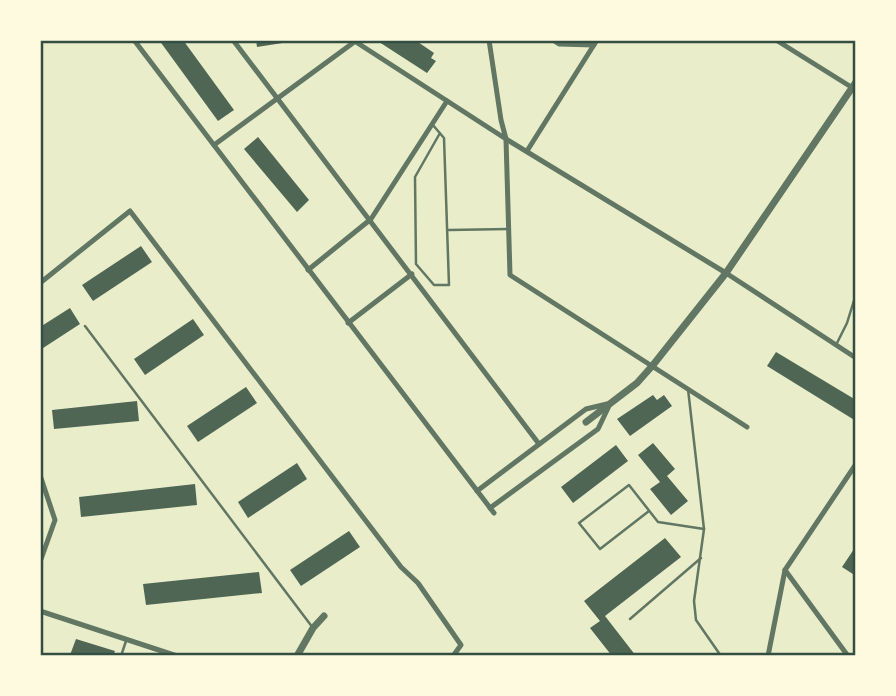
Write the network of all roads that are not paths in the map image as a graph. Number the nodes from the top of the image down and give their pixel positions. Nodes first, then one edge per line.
1 (134, 40) edge
2 (233, 40) edge
3 (489, 40) edge
4 (553, 40) edge
5 (776, 40) edge
6 (357, 41) edge
7 (595, 42) edge
8 (855, 87) edge
9 (277, 100) junction
10 (447, 101) junction
11 (432, 124) junction
12 (440, 133) junction
13 (506, 139) junction
14 (214, 145) junction
15 (527, 151) junction
16 (371, 219) junction
17 (508, 229) junction
18 (448, 230) junction
19 (307, 270) junction
20 (726, 273) junction
21 (412, 274) junction
22 (40, 283) edge
23 (856, 294) edge
24 (348, 323) junction
25 (85, 326) dead end
26 (836, 345) junction
27 (856, 358) edge
28 (653, 365) junction
29 (688, 389) junction
30 (611, 403) junction
31 (586, 422) dead end
32 (747, 427) dead end
33 (539, 443) junction
34 (856, 464) edge
35 (40, 475) edge
36 (477, 491) junction
37 (649, 511) junction
38 (704, 529) junction
39 (701, 558) junction
40 (40, 562) edge
41 (785, 570) junction
42 (40, 611) edge
43 (324, 617) dead end
44 (630, 619) dead end
45 (313, 628) junction
46 (127, 637) junction
47 (121, 656) edge
48 (177, 656) edge
49 (297, 656) edge
50 (453, 656) edge
51 (721, 656) edge
52 (768, 656) edge
53 (848, 656) edge

1 - 14 street
2 - 9 street
3 - 13 street
4 - 7 street
5 - 8 street
6 - 9 street
6 - 10 street
7 - 15 street
8 - 20 street
9 - 14 street
9 - 16 street
10 - 11 street
10 - 13 street
11 - 12 lane
11 - 16 street
12 - 18 lane
12 - 18 lane
13 - 15 street
13 - 17 street
14 - 19 street
15 - 20 street
16 - 19 street
16 - 21 street
17 - 18 lane
17 - 28 street
19 - 24 street
20 - 26 street
20 - 28 street
21 - 24 street
21 - 33 street
22 - 50 street
23 - 26 lane
24 - 36 street
25 - 45 lane
26 - 27 street
28 - 29 street
28 - 30 street
29 - 32 street
29 - 38 lane
30 - 31 street
30 - 33 street
30 - 36 street
33 - 36 street
34 - 41 street
35 - 40 street
37 - 37 lane
37 - 38 lane
38 - 39 lane
39 - 44 lane
39 - 51 lane
41 - 52 street
41 - 53 street
42 - 46 street
43 - 45 street
45 - 49 street
46 - 47 lane
46 - 48 street

